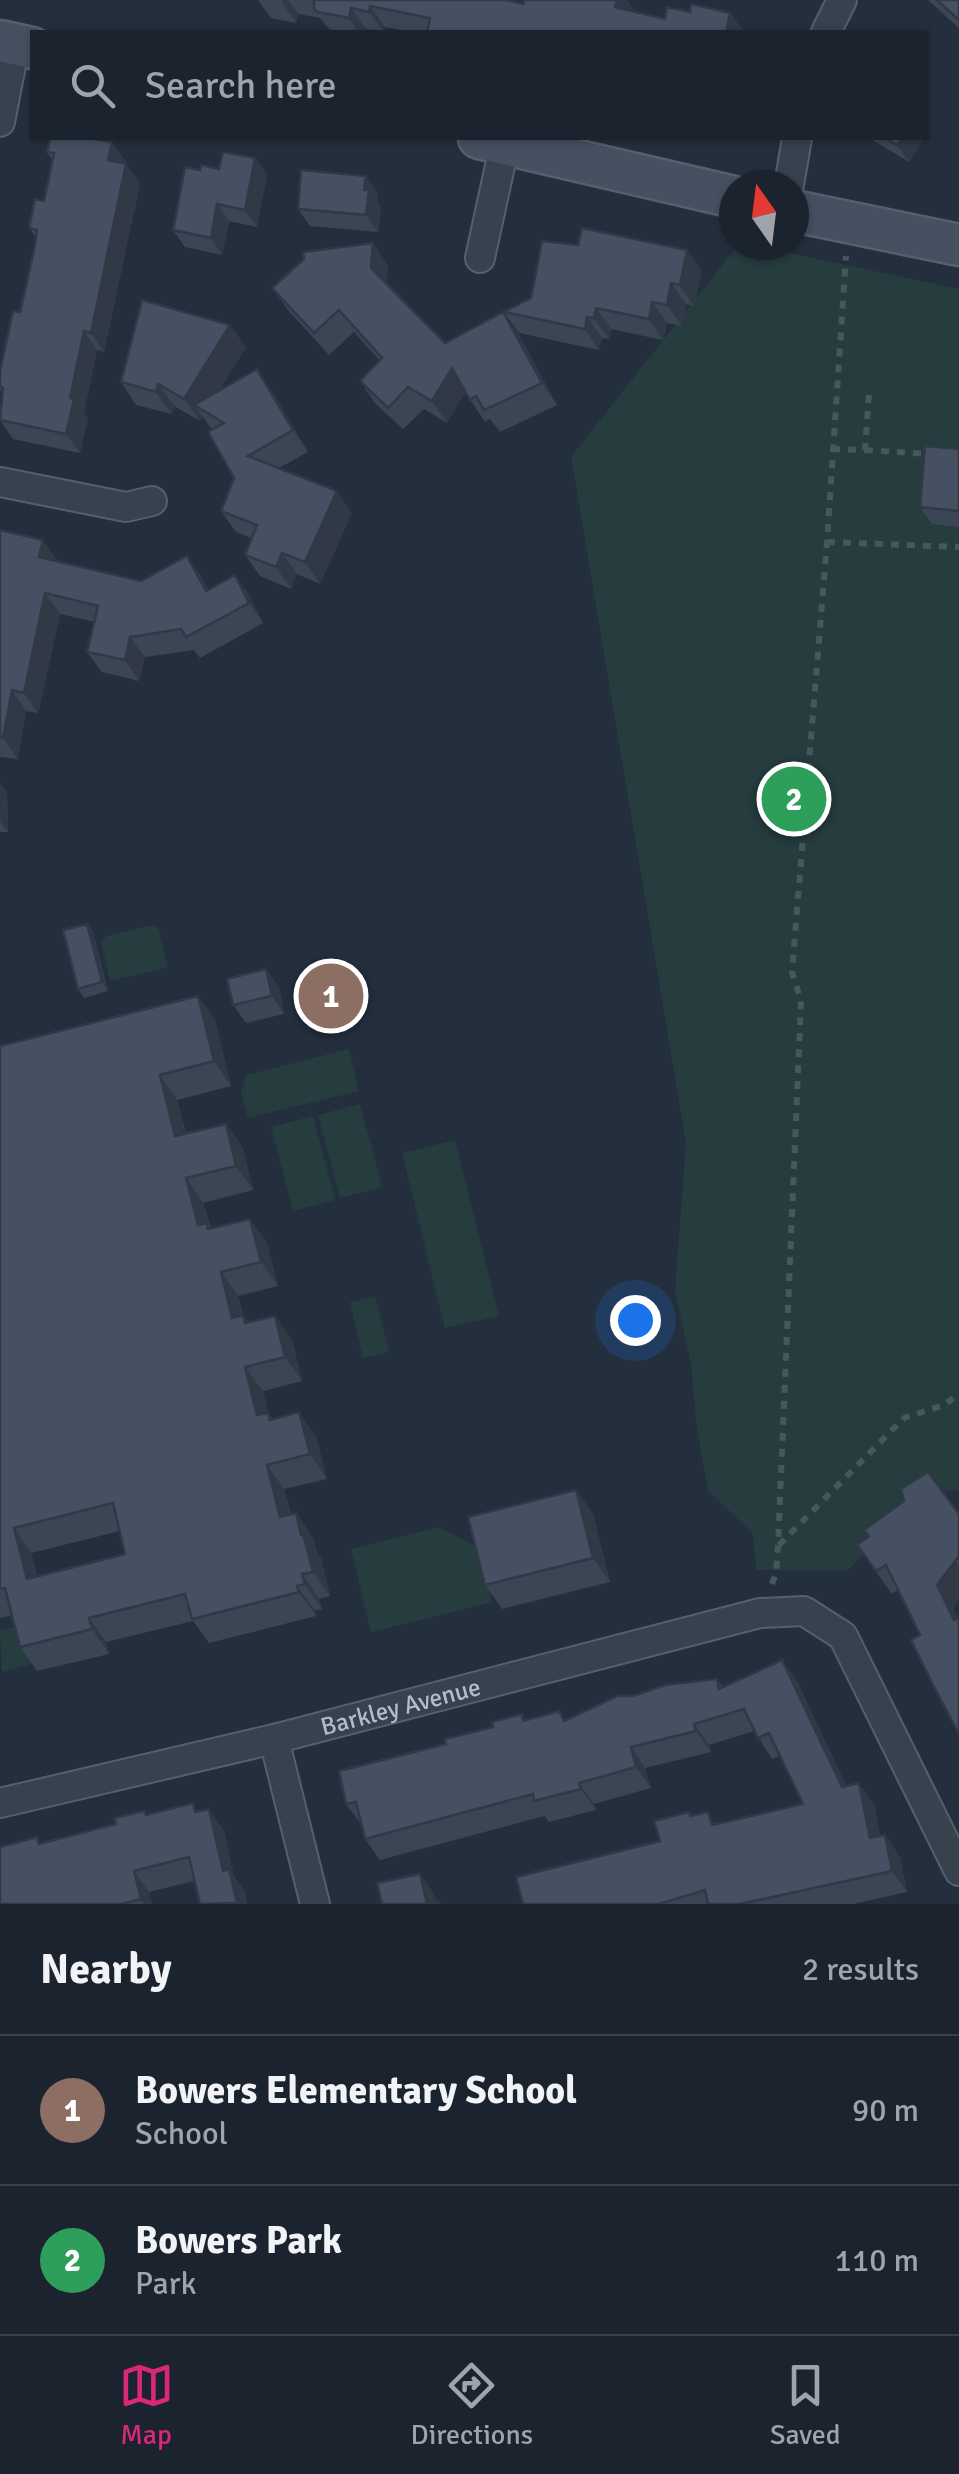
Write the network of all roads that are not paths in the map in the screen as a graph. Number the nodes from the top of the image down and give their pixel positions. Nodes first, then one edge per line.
1 (842, 0) edge
2 (827, 30) edge
3 (16, 44) edge
4 (0, 122) edge
5 (492, 140) edge
6 (797, 140) edge
7 (792, 170) edge
8 (719, 193) edge
9 (809, 214) edge
10 (959, 245) edge
11 (480, 258) dead end
12 (0, 482) edge
13 (152, 501) dead end
14 (274, 1740) junction
15 (0, 1803) edge
16 (959, 1871) edge
17 (314, 1904) edge

1 - 2 street
3 - 4 street
5 - 8 street
5 - 11 street
6 - 7 street
9 - 10 street
12 - 13 street
14 - 15 street, Barkley Avenue
14 - 16 street, Barkley Avenue
14 - 17 street

